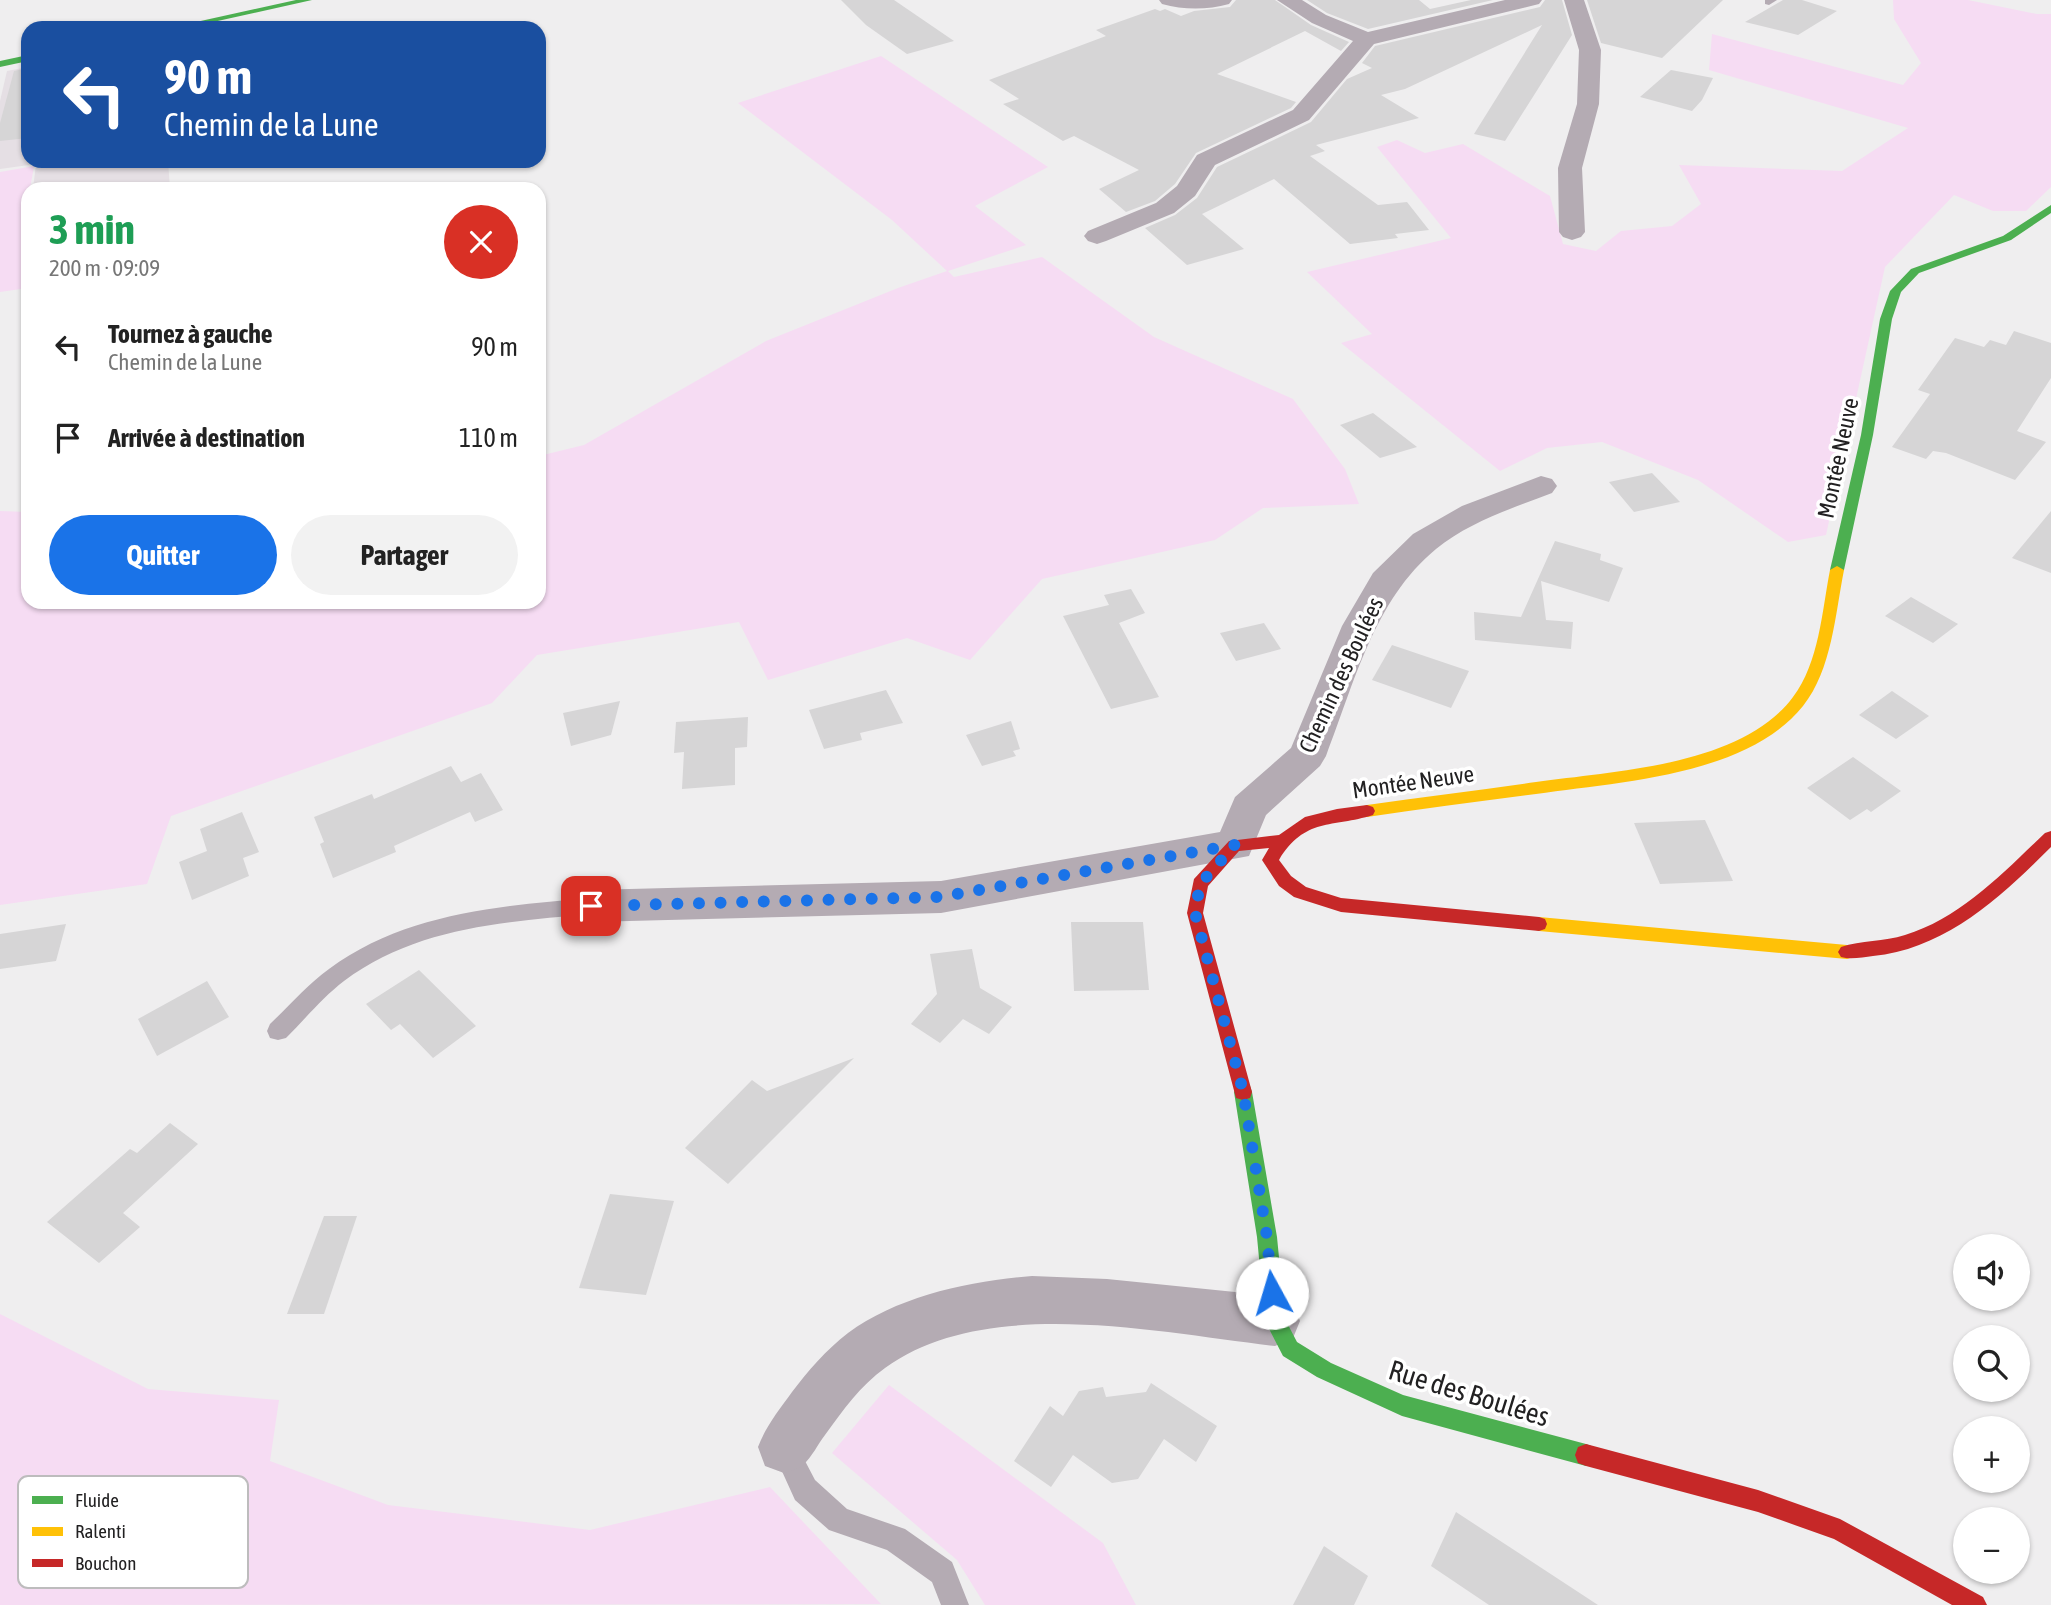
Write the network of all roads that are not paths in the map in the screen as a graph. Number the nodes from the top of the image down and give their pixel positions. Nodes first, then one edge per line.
1 (308, 0) edge
2 (1169, 0) edge
3 (1222, 0) edge
4 (1287, 0) edge
5 (1532, 0) edge
6 (1574, 0) edge
7 (207, 21) edge
8 (1366, 39) junction
9 (21, 60) edge
10 (0, 64) edge
11 (2051, 208) edge
12 (1572, 232) dead end
13 (1097, 236) dead end
14 (1541, 486) dead end
15 (2051, 837) edge
16 (1279, 841) junction
17 (1235, 845) junction
18 (591, 906) joint
19 (278, 1031) dead end
20 (1275, 1321) junction
21 (784, 1447) joint
22 (955, 1605) edge
23 (1975, 1605) edge

1 - 7 street
2 - 3 street
4 - 8 street
5 - 8 street
6 - 12 street
8 - 13 street
9 - 10 street
11 - 16 street, Montée Neuve
14 - 17 street, Chemin des Boulées
15 - 16 street
16 - 17 street
17 - 18 street
17 - 20 street, Rue des Boulées
18 - 19 lane
20 - 21 street
20 - 23 street, Rue des Boulées
21 - 22 lane

